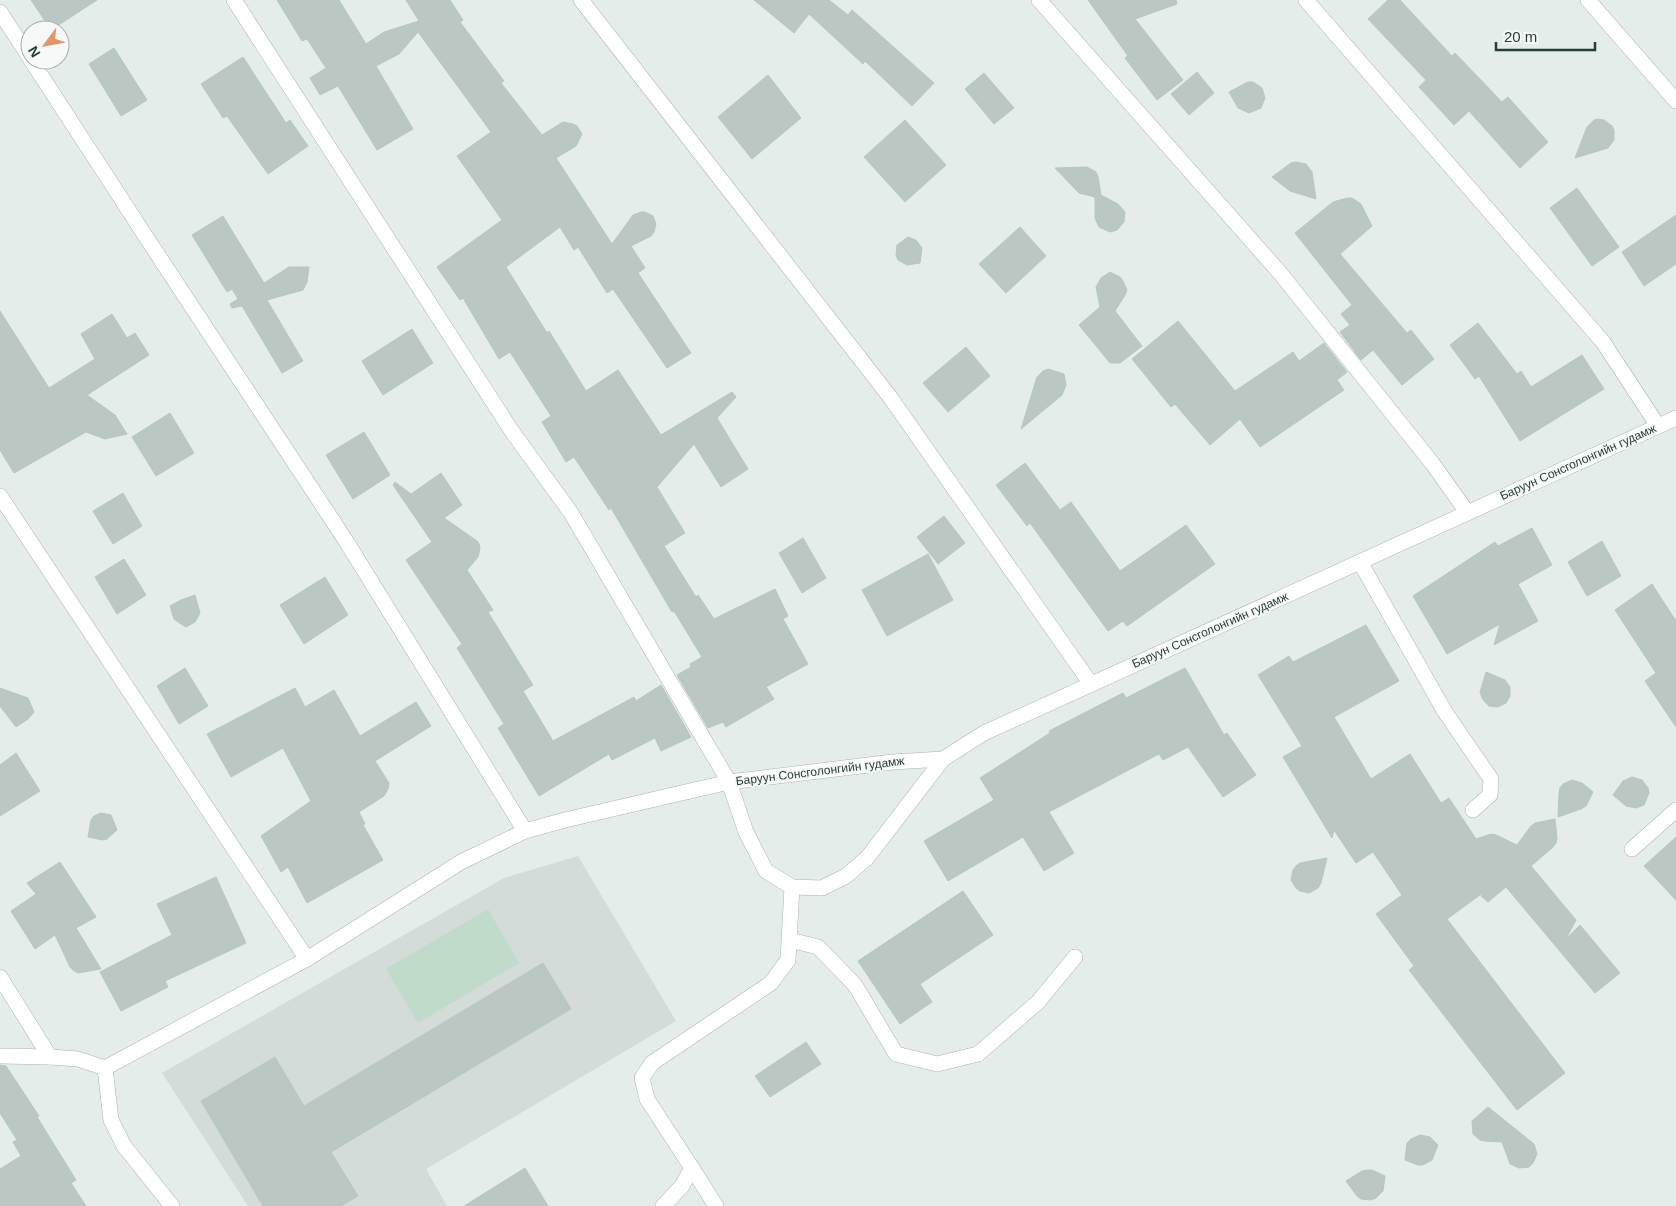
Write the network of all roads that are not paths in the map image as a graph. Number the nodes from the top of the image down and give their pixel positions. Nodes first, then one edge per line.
1 (234, 0) edge
2 (581, 0) edge
3 (1039, 0) edge
4 (1306, 0) edge
5 (1588, 0) edge
6 (0, 12) edge
7 (20, 42) edge
8 (38, 70) edge
9 (1676, 101) edge
10 (1676, 418) edge
11 (1658, 426) junction
12 (0, 496) edge
13 (1467, 512) junction
14 (1360, 562) junction
15 (1091, 684) junction
16 (943, 758) junction
17 (729, 782) junction
18 (1472, 810) dead end
19 (1676, 810) edge
20 (525, 831) junction
21 (1632, 849) dead end
22 (792, 887) junction
23 (790, 940) junction
24 (1075, 958) dead end
25 (307, 959) junction
26 (0, 977) edge
27 (0, 1056) edge
28 (50, 1057) junction
29 (105, 1068) junction
30 (692, 1168) junction
31 (172, 1206) edge
32 (664, 1206) edge
33 (716, 1206) edge

1 - 17 street
2 - 15 street
3 - 13 street
4 - 11 street
5 - 9 street
6 - 7 street
8 - 20 street
10 - 11 street, Баруун Сонсголонгийн гудамж
11 - 13 street, Баруун Сонсголонгийн гудамж
12 - 25 street
13 - 14 street, Баруун Сонсголонгийн гудамж
14 - 15 street, Баруун Сонсголонгийн гудамж
14 - 18 street
15 - 16 street, Баруун Сонсголонгийн гудамж
16 - 17 street, Баруун Сонсголонгийн гудамж
16 - 22 street
17 - 20 street, Баруун Сонсголонгийн гудамж
17 - 22 street
19 - 21 street
20 - 25 street, Баруун Сонсголонгийн гудамж
22 - 23 street
23 - 24 street
23 - 30 street
25 - 29 street, Баруун Сонсголонгийн гудамж
26 - 28 street
27 - 28 street
28 - 29 street
29 - 31 street
30 - 32 street
30 - 33 street

